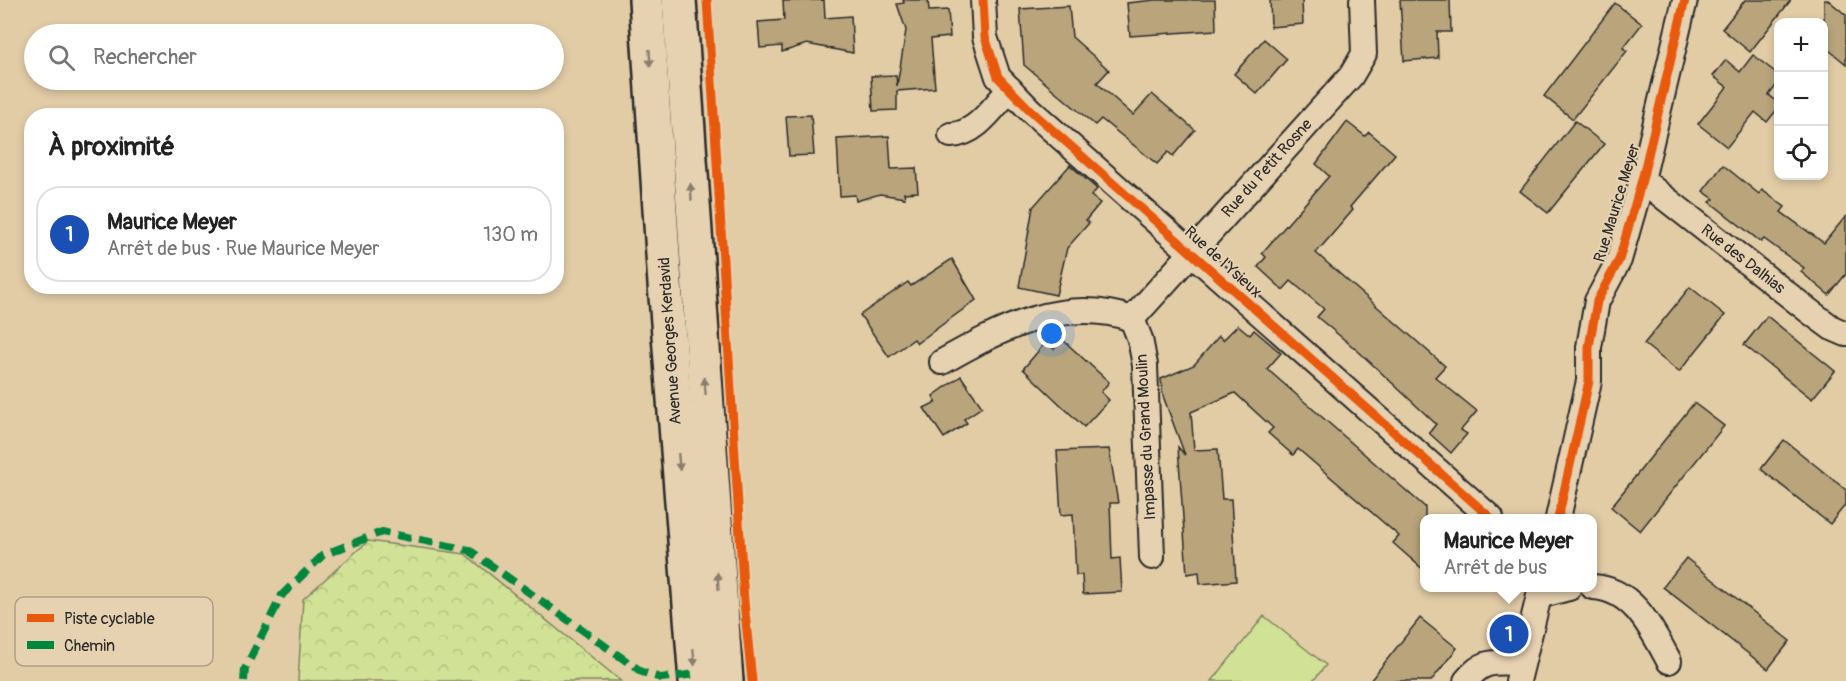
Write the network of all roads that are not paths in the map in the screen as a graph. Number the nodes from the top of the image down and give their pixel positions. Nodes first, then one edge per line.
1 (646, 0) edge
2 (679, 0) edge
3 (983, 0) edge
4 (1362, 0) edge
5 (1685, 0) edge
6 (1010, 89) junction
7 (951, 135) dead end
8 (1642, 180) junction
9 (1190, 253) junction
10 (1132, 319) junction
11 (1846, 334) edge
12 (942, 362) dead end
13 (1485, 514) edge
14 (1559, 514) edge
15 (1152, 557) dead end
16 (1597, 587) edge
17 (1540, 592) edge
18 (1669, 661) dead end
19 (1520, 672) edge
20 (696, 681) edge
21 (726, 681) edge
22 (1466, 681) edge

1 -> 20 main road, Avenue Georges Kerdavid
21 -> 2 main road, Avenue Georges Kerdavid
3 - 6 street, Rue de l'Ysieux
4 - 9 street, Rue du Petit Rosne
5 - 8 street, Rue Maurice Meyer
6 - 7 street
6 - 9 street, Rue de l'Ysieux
8 - 11 street, Rue des Dalhias
8 - 14 street, Rue Maurice Meyer
9 - 10 street, Rue du Petit Rosne
9 - 13 street, Rue de l'Ysieux
10 - 12 street
10 - 15 street, Impasse du Grand Moulin
16 - 18 street
17 - 19 street
19 - 22 street

